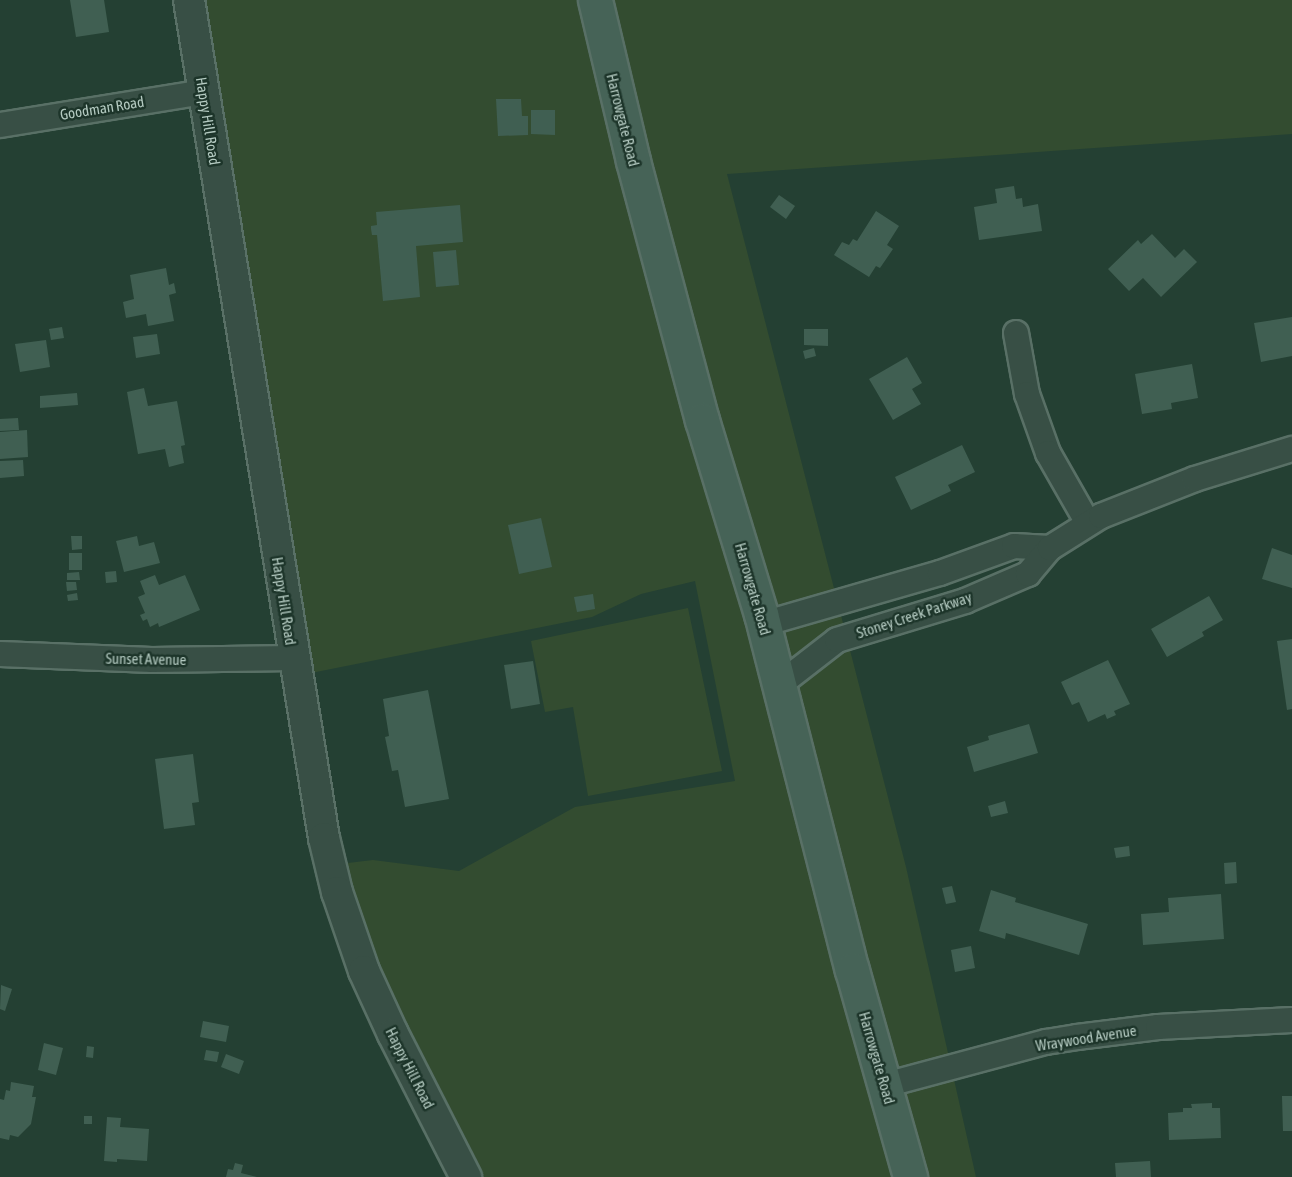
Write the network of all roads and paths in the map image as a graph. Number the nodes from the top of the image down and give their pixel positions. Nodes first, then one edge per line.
1 (189, 0) edge
2 (595, 0) edge
3 (204, 92) junction
4 (0, 126) edge
5 (1016, 333) dead end
6 (1292, 450) edge
7 (1088, 524) junction
8 (1050, 548) junction
9 (763, 624) junction
10 (0, 654) edge
11 (293, 658) junction
12 (779, 685) junction
13 (1292, 1020) edge
14 (885, 1085) junction
15 (466, 1177) edge
16 (910, 1177) edge

1 - 3 street, Happy Hill Road
2 - 9 main road, Harrowgate Road
3 - 4 street, Goodman Road
3 - 11 street, Happy Hill Road
5 - 7 street
6 - 7 street, Stoney Creek Parkway
7 - 8 street, Stoney Creek Parkway
8 - 9 street
8 - 12 street, Stoney Creek Parkway
9 - 12 main road, Harrowgate Road
10 - 11 street, Sunset Avenue
11 - 15 street, Happy Hill Road
12 - 14 main road, Harrowgate Road
13 - 14 street, Wraywood Avenue
14 - 16 main road, Harrowgate Road

